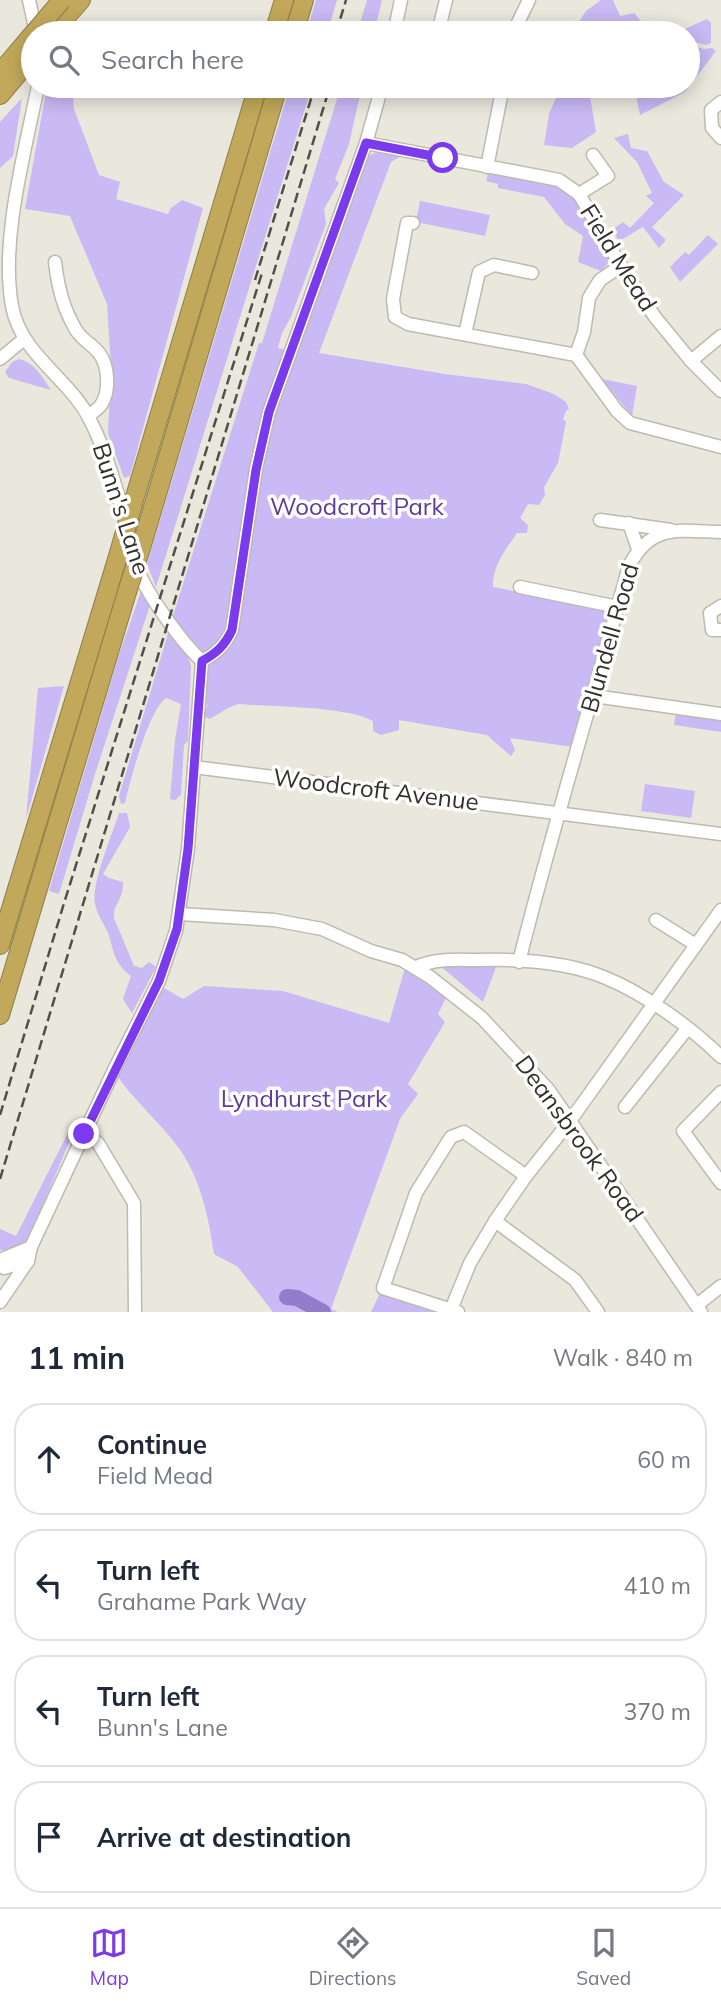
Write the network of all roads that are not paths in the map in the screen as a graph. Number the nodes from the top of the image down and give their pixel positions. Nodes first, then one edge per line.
1 (29, 0) edge
2 (284, 0) edge
3 (304, 0) edge
4 (401, 0) edge
5 (446, 0) edge
6 (523, 2) edge
7 (71, 4) edge
8 (32, 21) edge
9 (49, 21) edge
10 (60, 21) edge
11 (278, 21) edge
12 (298, 21) edge
13 (397, 21) edge
14 (441, 21) edge
15 (517, 21) edge
16 (21, 52) edge
17 (10, 68) edge
18 (0, 95) edge
19 (36, 98) edge
20 (254, 98) edge
21 (274, 98) edge
22 (379, 98) edge
23 (501, 98) edge
24 (721, 102) edge
25 (721, 138) edge
26 (366, 143) junction
27 (593, 155) dead end
28 (488, 167) junction
29 (579, 194) junction
30 (413, 223) dead end
31 (55, 262) dead end
32 (621, 266) junction
33 (532, 273) dead end
34 (466, 334) junction
35 (721, 336) edge
36 (24, 339) junction
37 (576, 355) junction
38 (0, 359) edge
39 (691, 361) junction
40 (721, 391) edge
41 (88, 416) junction
42 (721, 447) edge
43 (600, 520) dead end
44 (629, 523) junction
45 (671, 530) junction
46 (721, 532) edge
47 (638, 549) junction
48 (520, 587) dead end
49 (721, 606) edge
50 (618, 607) junction
51 (721, 630) edge
52 (202, 661) junction
53 (594, 696) junction
54 (721, 714) edge
55 (194, 767) junction
56 (557, 813) junction
57 (721, 834) edge
58 (721, 910) edge
59 (180, 914) junction
60 (656, 920) dead end
61 (0, 945) edge
62 (696, 945) junction
63 (519, 962) junction
64 (416, 967) junction
65 (653, 1003) junction
66 (0, 1015) edge
67 (687, 1029) junction
68 (721, 1057) edge
69 (721, 1093) edge
70 (625, 1107) dead end
71 (570, 1121) junction
72 (84, 1134) junction
73 (526, 1176) junction
74 (721, 1183) edge
75 (495, 1221) junction
76 (32, 1247) junction
77 (0, 1260) edge
78 (27, 1261) junction
79 (0, 1266) edge
80 (721, 1286) edge
81 (0, 1302) edge
82 (699, 1308) edge
83 (453, 1311) edge
84 (135, 1312) edge
85 (598, 1312) edge

1 - 8 street
2 - 11 highway
3 - 12 highway
4 - 13 street
5 - 14 street
6 - 15 street
7 - 9 highway, bridge
7 - 10 highway
16 - 17 highway
17 - 18 highway
19 - 36 street, Bunn's Lane
20 - 61 highway, bridge
21 - 66 highway, bridge
22 - 26 street
23 - 28 street
24 - 25 street
26 - 28 street, Field Mead
26 - 52 street
27 - 29 street
28 - 29 street, Field Mead
29 - 32 street, Field Mead
30 - 34 street
31 - 41 street
32 - 37 street
32 - 39 street, Field Mead
33 - 34 street
34 - 37 street
35 - 39 street
36 - 38 street
36 - 41 street, Bunn's Lane
37 - 42 street
39 - 40 street, Field Mead
41 - 52 street, Bunn's Lane
43 - 44 street
44 - 45 street
44 - 47 street
45 - 46 street
45 - 47 street, Blundell Road
47 - 50 street, Blundell Road
48 - 50 street
49 - 51 street
50 - 53 street, Blundell Road
52 - 55 street
53 - 54 street
53 - 56 street, Blundell Road
55 - 56 street, Woodcroft Avenue
55 - 59 street
56 - 57 street, Woodcroft Avenue
56 - 63 street, Blundell Road
58 - 62 street
59 - 64 street, Deansbrook Road
59 - 72 street
60 - 62 street
62 - 65 street
63 - 64 street
63 - 65 street
64 - 71 street, Deansbrook Road
65 - 67 street
65 - 71 street
67 - 68 street
67 - 70 street
69 - 74 street
71 - 73 street
71 - 82 street, Deansbrook Road
72 - 76 street
72 - 84 street
73 - 75 street
73 - 83 street
75 - 83 street
75 - 85 street
76 - 77 street
76 - 78 street
78 - 79 street
78 - 81 street
80 - 82 street

